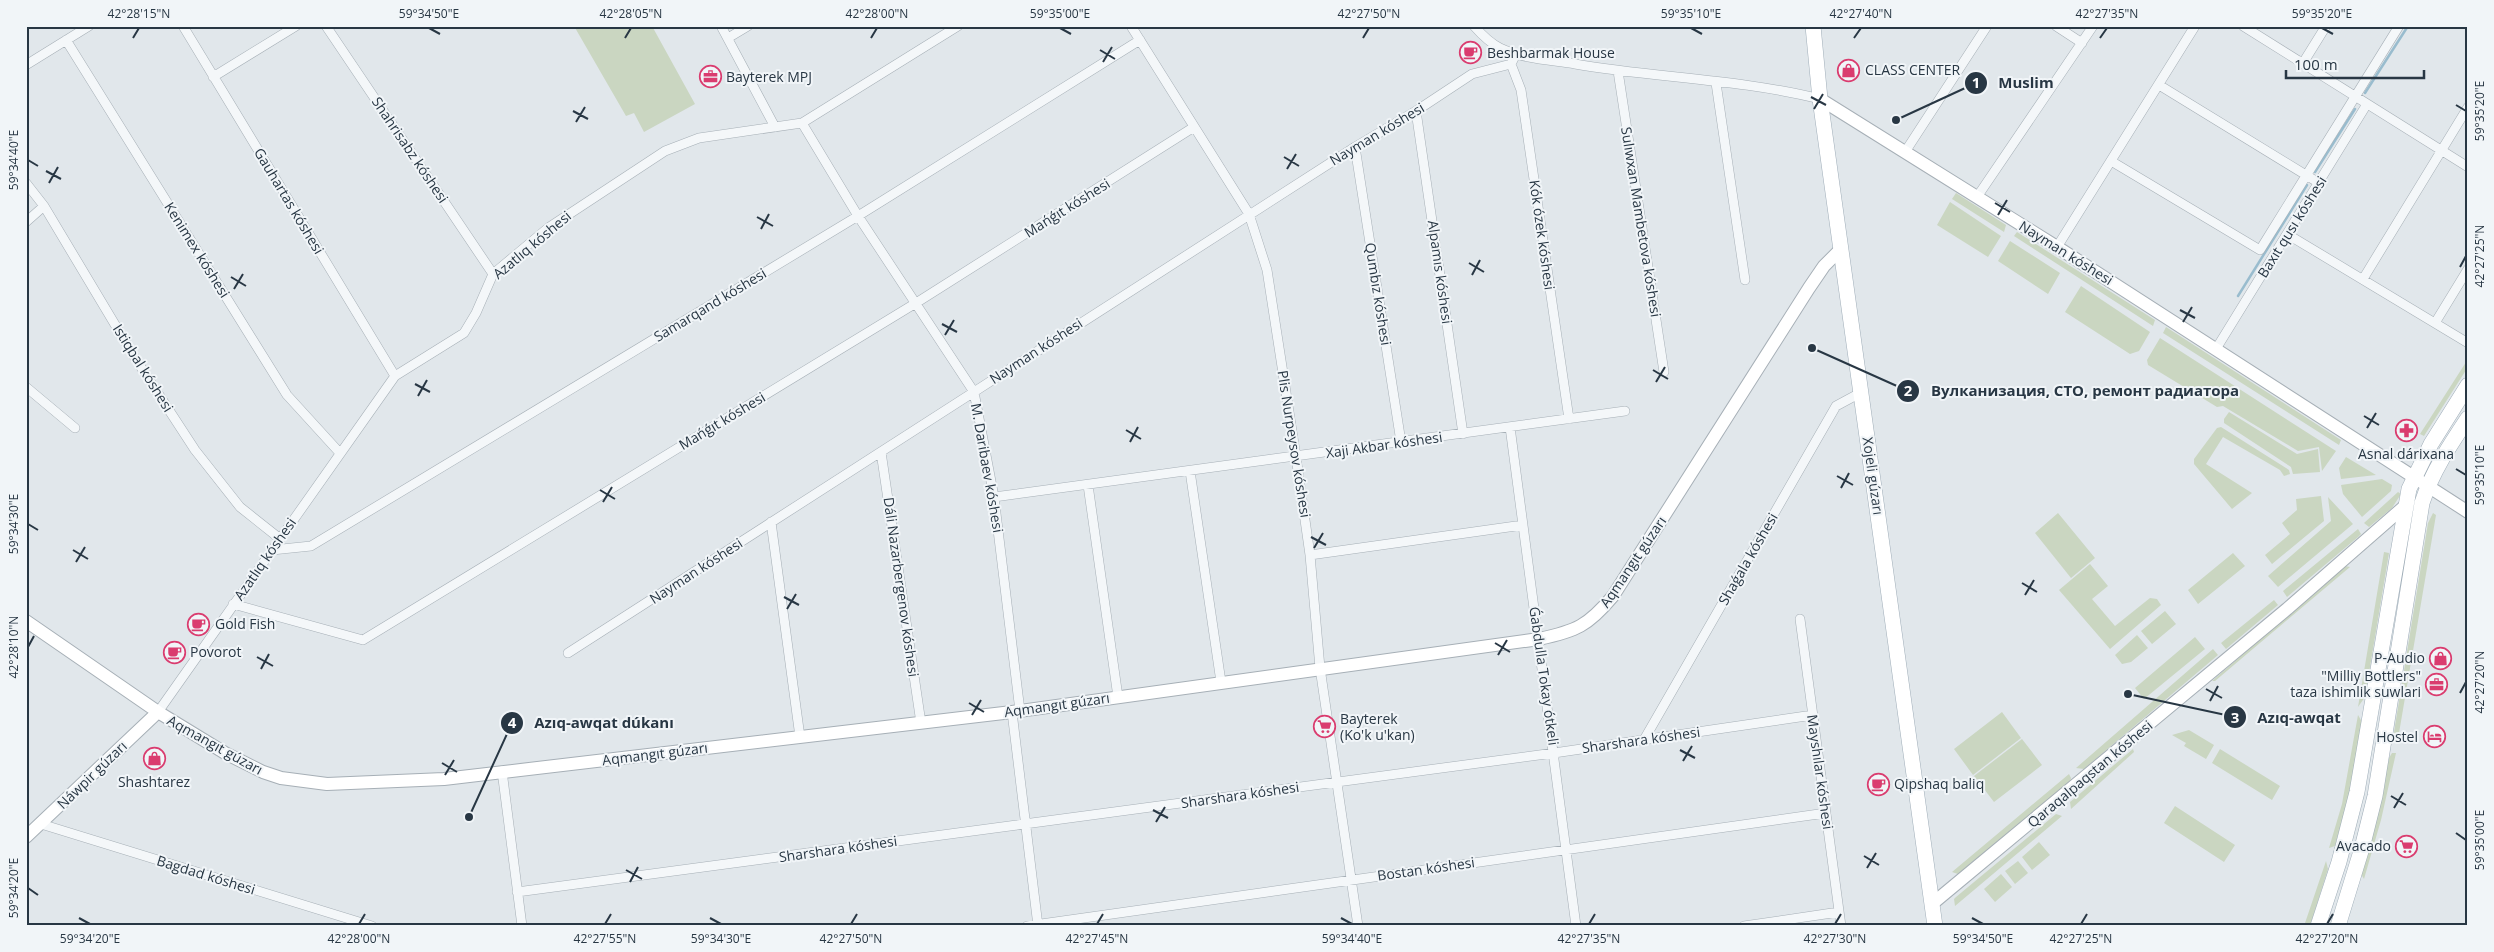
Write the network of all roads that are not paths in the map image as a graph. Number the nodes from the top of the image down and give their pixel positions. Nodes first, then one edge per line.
1 (89, 26) edge
2 (183, 26) edge
3 (296, 26) edge
4 (326, 26) edge
5 (721, 26) edge
6 (748, 26) edge
7 (958, 26) edge
8 (1131, 26) edge
9 (1474, 26) edge
10 (1813, 26) edge
11 (1987, 26) edge
12 (2056, 26) edge
13 (2093, 26) edge
14 (2195, 26) edge
15 (2243, 26) edge
16 (2326, 26) edge
17 (2398, 26) edge
18 (728, 38) junction
19 (66, 40) junction
20 (1140, 40) junction
21 (2082, 42) junction
22 (1516, 54) junction
23 (2303, 63) junction
24 (1511, 64) junction
25 (26, 65) edge
26 (1618, 71) junction
27 (213, 76) junction
28 (1716, 83) junction
29 (2159, 85) junction
30 (2354, 96) junction
31 (1820, 99) junction
32 (2367, 104) junction
33 (2468, 107) edge
34 (1416, 111) junction
35 (802, 123) junction
36 (775, 127) junction
37 (1194, 127) junction
38 (1355, 147) junction
39 (2441, 150) junction
40 (1905, 152) junction
41 (2112, 161) junction
42 (2468, 167) edge
43 (2306, 175) junction
44 (26, 183) edge
45 (2319, 183) junction
46 (1977, 198) junction
47 (44, 206) junction
48 (1249, 214) junction
49 (858, 216) junction
50 (26, 222) edge
51 (2287, 234) junction
52 (2057, 247) junction
53 (1842, 249) junction
54 (2468, 269) edge
55 (493, 274) junction
56 (2363, 279) junction
57 (1745, 280) dead end
58 (916, 303) junction
59 (2435, 322) junction
60 (2468, 342) edge
61 (2216, 349) junction
62 (1664, 372) dead end
63 (395, 376) junction
64 (2468, 385) edge
65 (26, 387) edge
66 (974, 392) junction
67 (1862, 392) junction
68 (1625, 411) dead end
69 (2468, 418) edge
70 (1569, 419) junction
71 (1510, 427) junction
72 (75, 428) dead end
73 (1463, 434) junction
74 (1401, 442) junction
75 (339, 452) junction
76 (881, 452) junction
77 (1296, 457) junction
78 (1190, 471) junction
79 (2414, 476) junction
80 (1088, 485) junction
81 (2428, 486) junction
82 (994, 496) junction
83 (2405, 506) junction
84 (2421, 511) junction
85 (2468, 512) edge
86 (771, 522) junction
87 (1523, 525) junction
88 (279, 538) junction
89 (272, 550) junction
90 (1310, 555) junction
91 (233, 604) junction
92 (1800, 619) dead end
93 (26, 621) edge
94 (1539, 639) junction
95 (568, 653) dead end
96 (1320, 668) junction
97 (1221, 682) junction
98 (1118, 697) junction
99 (1016, 711) junction
100 (158, 712) junction
101 (1813, 715) junction
102 (921, 723) junction
103 (800, 737) junction
104 (1645, 738) junction
105 (1554, 753) junction
106 (502, 771) junction
107 (1338, 782) junction
108 (1826, 813) junction
109 (41, 824) junction
110 (1026, 824) junction
111 (26, 837) edge
112 (1566, 850) junction
113 (2339, 862) junction
114 (2356, 867) junction
115 (1352, 879) junction
116 (518, 892) junction
117 (1932, 904) junction
118 (1839, 912) junction
119 (1038, 925) edge
120 (372, 926) edge
121 (522, 926) edge
122 (1027, 926) edge
123 (1358, 926) edge
124 (1576, 926) edge
125 (1744, 926) edge
126 (1841, 926) edge
127 (1935, 926) edge
128 (2318, 926) edge
129 (2338, 926) edge

1 - 19 street
2 - 27 street, Gauhartas kóshesi
3 - 27 street
4 - 55 street, Shahrisabz kóshesi
5 - 18 street
6 - 18 street
7 - 35 street, Azatlıq kóshesi
8 - 20 street, Plis Nurpeysov kóshesi
9 - 22 street, Nayman kóshesi
10 - 31 main road, Xojeli gúzarı
11 - 40 street
12 - 21 street
13 - 21 street
14 - 29 street
15 - 23 street
16 - 23 street
17 - 30 street, Baxıt qusı kóshesi
18 - 36 street
19 - 25 street
19 - 75 street, Kenimex kóshesi
20 - 37 street, Plis Nurpeysov kóshesi
20 - 49 street, Samarqand kóshesi
21 - 46 street
22 - 24 street
22 - 26 street, Nayman kóshesi
23 - 30 street
24 - 34 street, Nayman kóshesi
24 - 70 street, Kók ózek kóshesi
26 - 28 street, Nayman kóshesi
26 - 62 street, Sulıwxan Mambetova kóshesi
27 - 63 street, Gauhartas kóshesi
28 - 31 street, Nayman kóshesi
28 - 57 street
29 - 41 street
29 - 43 street
30 - 32 street
30 - 43 street, Baxıt qusı kóshesi
31 - 40 street, Nayman kóshesi
31 - 53 main road, Xojeli gúzarı
32 - 39 street
32 - 45 street, Baxıt qusı kóshesi
33 - 39 street
34 - 38 street, Nayman kóshesi
34 - 73 street, Alpamıs kóshesi
35 - 36 street, Azatlıq kóshesi
35 - 49 street, M. Daribaev kóshesi
36 - 55 street, Azatlıq kóshesi
37 - 48 street, Plis Nurpeysov kóshesi
37 - 58 street, Mańǵıt kóshesi
38 - 48 street, Nayman kóshesi
38 - 74 street, Qumbız kóshesi
39 - 42 street
39 - 56 street
40 - 46 street, Nayman kóshesi
41 - 43 street, Baxıt qusı kóshesi
41 - 52 street
43 - 45 street
44 - 47 street, Istiqbal kóshesi
45 - 51 street, Baxıt qusı kóshesi
46 - 52 street, Nayman kóshesi
47 - 50 street
47 - 88 street, Istiqbal kóshesi
48 - 66 street, Nayman kóshesi
48 - 77 street, Plis Nurpeysov kóshesi
49 - 58 street, M. Daribaev kóshesi
49 - 89 street, Samarqand kóshesi
51 - 56 street
51 - 61 street, Baxıt qusı kóshesi
52 - 61 street, Nayman kóshesi
53 - 67 main road, Xojeli gúzarı
53 - 94 street, Aqmangıt gúzarı
54 - 59 street
55 - 63 street, Azatlıq kóshesi
56 - 59 street
58 - 66 street, M. Daribaev kóshesi
58 - 91 street, Mańǵıt kóshesi
59 - 60 street
61 - 79 street, Nayman kóshesi
63 - 75 street, Azatlıq kóshesi
64 - 79 main road
65 - 72 street
66 - 76 street, Nayman kóshesi
66 - 82 street, M. Daribaev kóshesi
67 - 104 street, Shaǵala kóshesi
67 - 117 main road, Xojeli gúzarı
68 - 70 street, Xaji Akbar kóshesi
69 - 81 main road
70 - 71 street, Xaji Akbar kóshesi
71 - 73 street, Xaji Akbar kóshesi
71 - 87 street, Ǵabdulla Tokay ótkeli
73 - 74 street, Xaji Akbar kóshesi
74 - 77 street, Xaji Akbar kóshesi
75 - 88 street, Azatlıq kóshesi
76 - 86 street, Nayman kóshesi
76 - 102 street, Dáli Nazarbergenov kóshesi
77 - 78 street, Xaji Akbar kóshesi
77 - 90 street, Plis Nurpeysov kóshesi
78 - 80 street, Xaji Akbar kóshesi
78 - 97 street
79 - 81 street, Nayman kóshesi
79 - 83 main road
80 - 82 street, Xaji Akbar kóshesi
80 - 98 street
81 - 84 main road
81 - 85 street, Nayman kóshesi
82 - 99 street, M. Daribaev kóshesi
83 - 84 main road
83 - 113 main road
83 - 117 street, Qaraqalpaqstan kóshesi
84 - 114 main road
86 - 95 street, Nayman kóshesi
86 - 103 street
87 - 90 street
87 - 94 street, Ǵabdulla Tokay ótkeli
88 - 89 street, Azatlıq kóshesi
89 - 91 street, Azatlıq kóshesi
90 - 96 street, Plis Nurpeysov kóshesi
91 - 100 street, Azatlıq kóshesi
92 - 101 street, Mayshılar kóshesi
93 - 100 street, Aqmangıt gúzarı
94 - 96 street, Aqmangıt gúzarı
94 - 105 street, Ǵabdulla Tokay ótkeli
96 - 97 street, Aqmangıt gúzarı
96 - 107 street, Plis Nurpeysov kóshesi
97 - 98 street, Aqmangıt gúzarı
98 - 99 street, Aqmangıt gúzarı
99 - 102 street, Aqmangıt gúzarı
99 - 110 street, M. Daribaev kóshesi
100 - 106 street, Aqmangıt gúzarı
100 - 109 street, Náwpir gúzarı
101 - 104 street, Sharshara kóshesi
101 - 108 street, Mayshılar kóshesi
102 - 103 street, Aqmangıt gúzarı
103 - 106 street, Aqmangıt gúzarı
104 - 105 street, Sharshara kóshesi
105 - 107 street, Sharshara kóshesi
105 - 112 street, Ǵabdulla Tokay ótkeli
106 - 116 street
107 - 110 street, Sharshara kóshesi
107 - 115 street, Plis Nurpeysov kóshesi
108 - 112 street, Bostan kóshesi
108 - 118 street, Mayshılar kóshesi
109 - 111 street, Náwpir gúzarı
109 - 120 street, Bagdad kóshesi
110 - 116 street, Sharshara kóshesi
110 - 119 street, M. Daribaev kóshesi
112 - 115 street, Bostan kóshesi
112 - 124 street, Ǵabdulla Tokay ótkeli
113 - 114 main road
113 - 128 main road
114 - 129 main road
115 - 119 street, Bostan kóshesi
115 - 123 street, Plis Nurpeysov kóshesi
116 - 121 street
117 - 127 main road, Xojeli gúzarı
118 - 125 street
118 - 126 street, Mayshılar kóshesi
119 - 122 street, Bostan kóshesi

